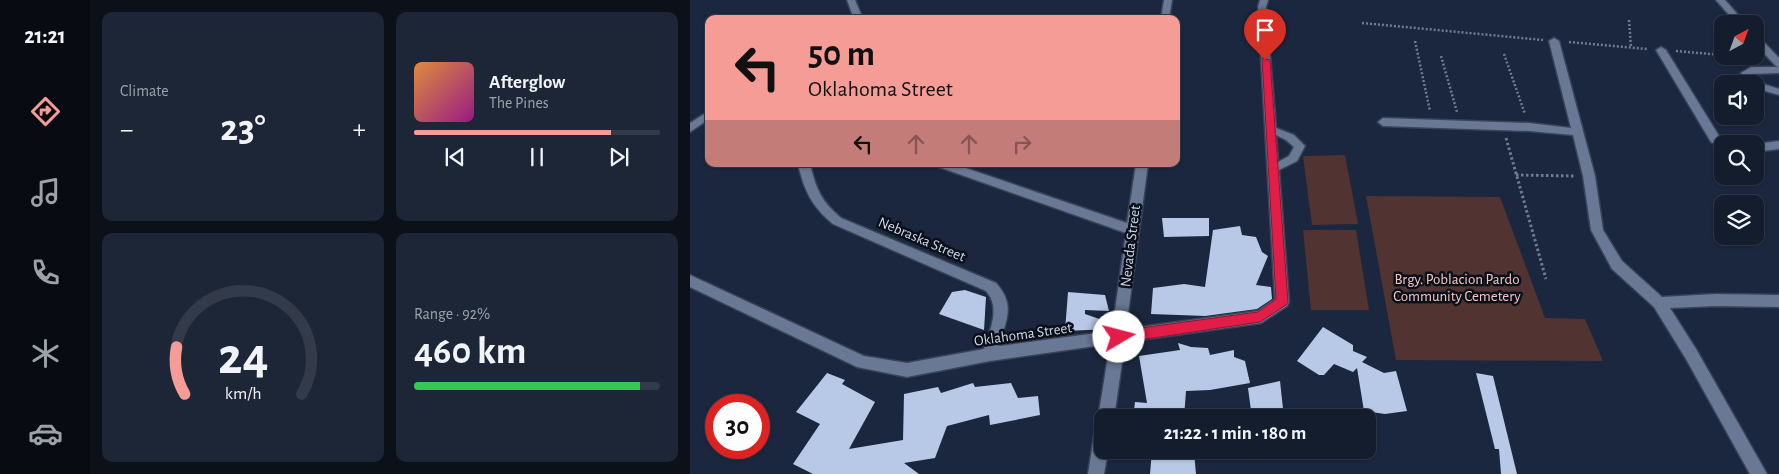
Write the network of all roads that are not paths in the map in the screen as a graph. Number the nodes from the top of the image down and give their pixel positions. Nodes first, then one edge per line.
1 (851, 0) edge
2 (1168, 0) edge
3 (1264, 0) edge
4 (1720, 0) edge
5 (857, 15) edge
6 (1166, 15) edge
7 (1734, 15) edge
8 (1554, 41) road end
9 (1764, 48) edge
10 (1661, 50) road end
11 (1779, 64) edge
12 (1779, 70) edge
13 (1764, 94) edge
14 (1779, 94) edge
15 (705, 117) edge
16 (1383, 122) dead end
17 (690, 128) edge
18 (1270, 131) junction
19 (1578, 132) junction
20 (1714, 137) edge
21 (1779, 145) edge
22 (1764, 147) edge
23 (805, 167) edge
24 (952, 167) edge
25 (1142, 167) edge
26 (1272, 168) junction
27 (1132, 230) junction
28 (690, 281) edge
29 (1779, 301) edge
30 (1659, 302) junction
31 (1119, 337) junction
32 (990, 354) junction
33 (1107, 409) edge
34 (1098, 459) edge
35 (1096, 474) edge
36 (1759, 474) edge

1 - 5 street
2 - 6 street
3 - 18 street, Oklahoma Street
4 - 7 street
8 - 19 street
9 - 11 street
10 - 20 street
12 - 14 street
13 - 14 street
15 - 17 street
16 - 19 street
18 - 26 street, Oklahoma Street
18 - 26 street
19 - 30 street
21 - 22 street
23 - 32 street, Nebraska Street
24 - 27 street
25 - 27 street, Nevada Street
26 - 31 street, Oklahoma Street
27 - 31 street, Nevada Street
28 - 32 street, Oklahoma Street
29 - 30 street
30 - 36 street
31 - 32 street, Oklahoma Street
31 - 33 street, Nevada Street
34 - 35 street

